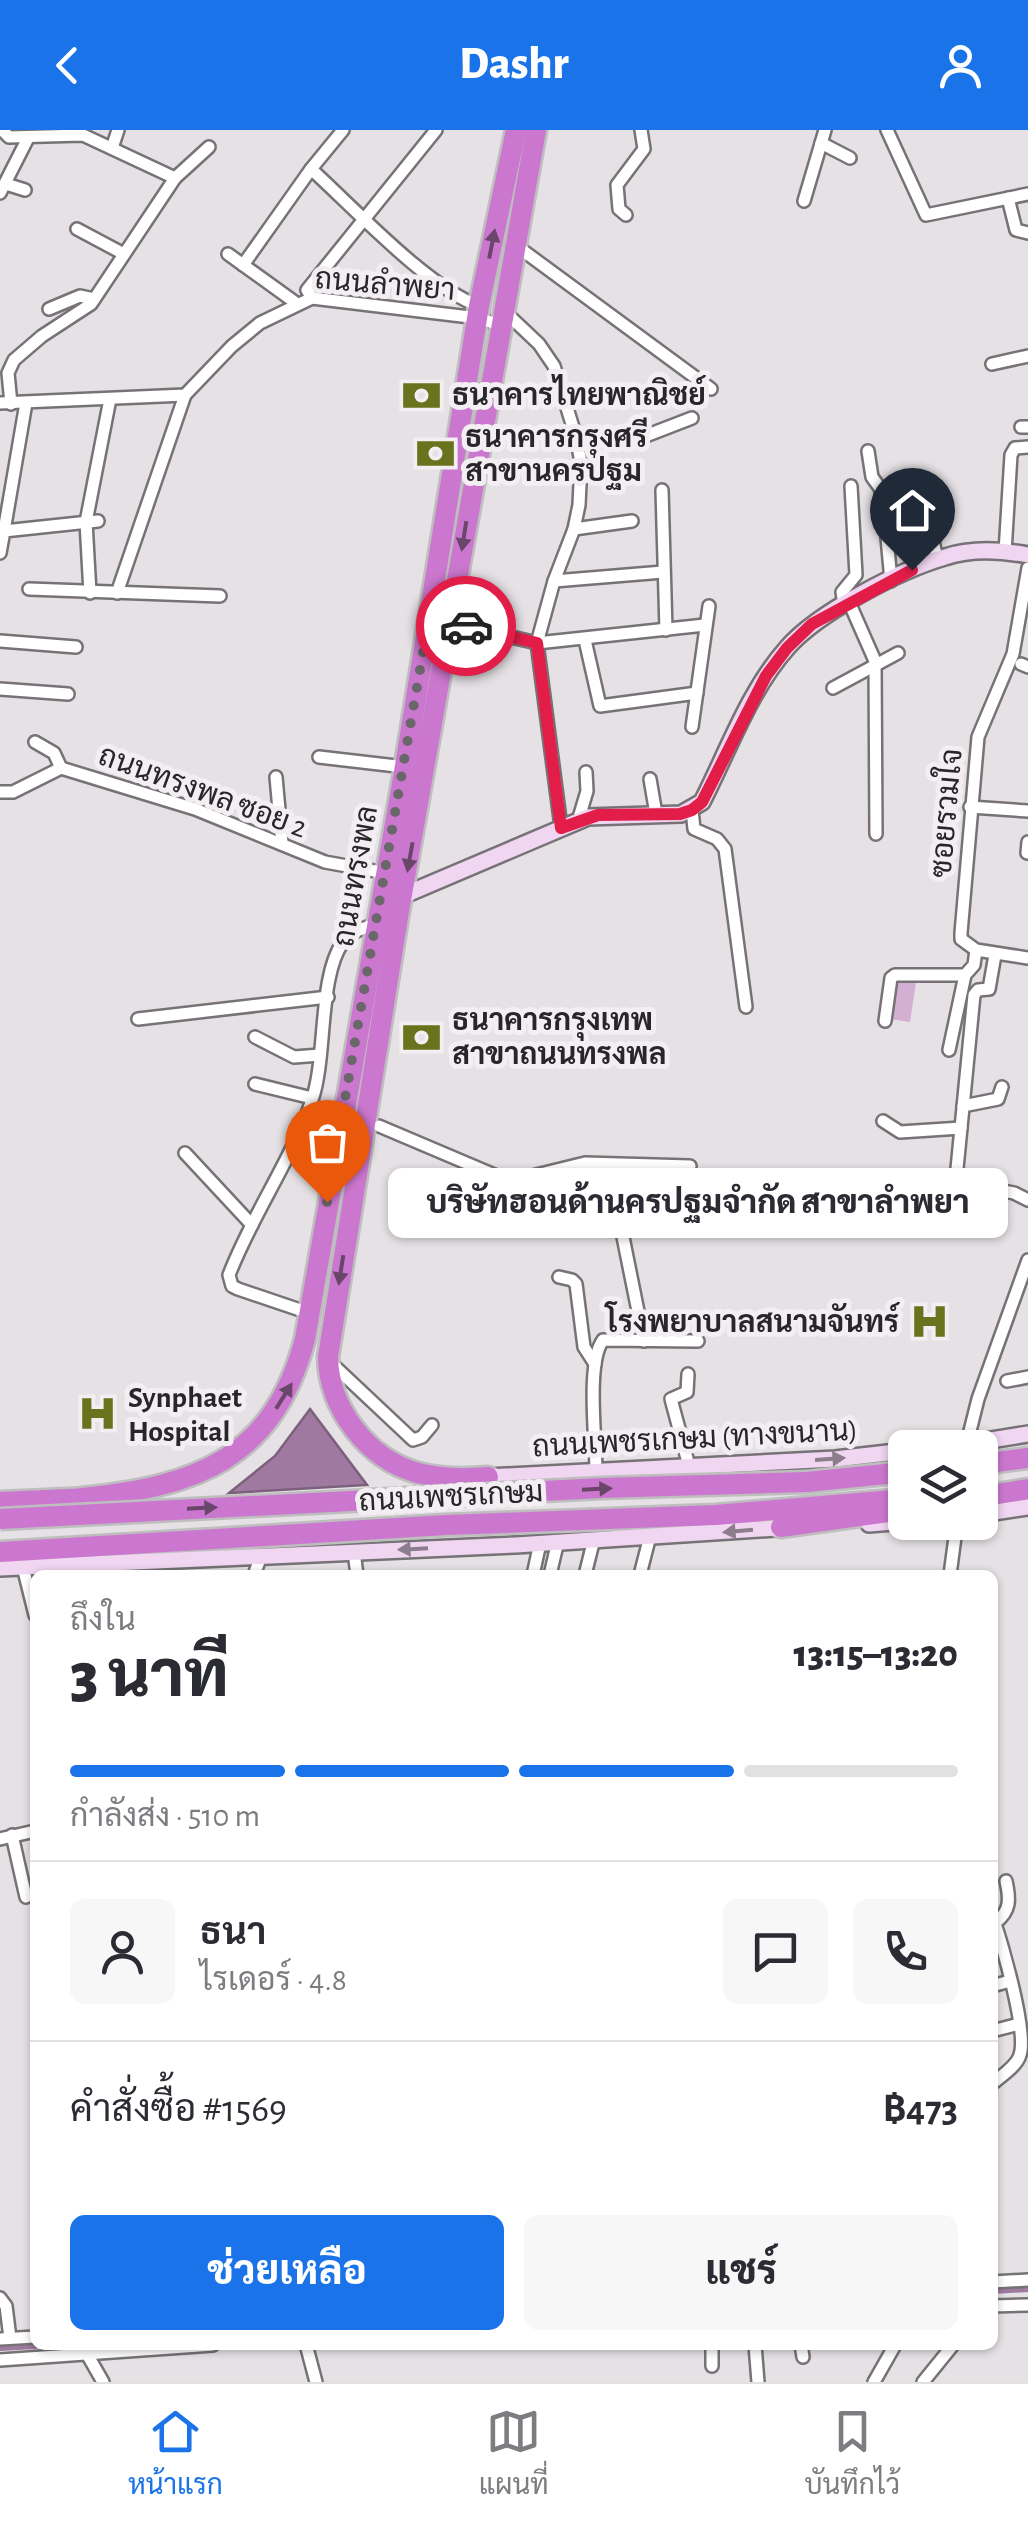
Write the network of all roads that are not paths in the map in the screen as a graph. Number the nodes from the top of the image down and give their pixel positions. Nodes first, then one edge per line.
1 (2, 130) edge
2 (118, 130) edge
3 (343, 130) edge
4 (436, 130) edge
5 (516, 130) edge
6 (536, 130) edge
7 (641, 130) edge
8 (825, 130) edge
9 (887, 130) edge
10 (28, 138) junction
11 (820, 144) junction
12 (208, 147) dead end
13 (112, 148) junction
14 (850, 158) dead end
15 (311, 169) junction
16 (175, 178) junction
17 (3, 188) edge
18 (25, 190) dead end
19 (1028, 194) edge
20 (1008, 198) junction
21 (804, 201) dead end
22 (626, 214) dead end
23 (365, 218) junction
24 (76, 229) dead end
25 (1028, 234) edge
26 (514, 244) junction
27 (124, 254) junction
28 (228, 254) dead end
29 (243, 265) junction
30 (312, 298) junction
31 (94, 299) junction
32 (296, 303) junction
33 (49, 309) dead end
34 (479, 312) junction
35 (502, 318) junction
36 (1028, 356) edge
37 (992, 364) dead end
38 (4, 368) edge
39 (711, 390) dead end
40 (185, 396) junction
41 (110, 398) junction
42 (26, 403) junction
43 (6, 404) edge
44 (692, 418) dead end
45 (576, 437) junction
46 (1028, 447) edge
47 (868, 451) dead end
48 (850, 486) dead end
49 (662, 490) dead end
50 (926, 506) dead end
51 (4, 512) edge
52 (92, 521) junction
53 (632, 521) dead end
54 (574, 529) junction
55 (2, 532) edge
56 (1005, 552) junction
57 (0, 553) edge
58 (1028, 555) edge
59 (937, 560) junction
60 (1028, 568) edge
61 (663, 572) junction
62 (554, 581) junction
63 (891, 581) junction
64 (29, 590) dead end
65 (90, 592) junction
66 (117, 593) junction
67 (220, 596) dead end
68 (846, 604) junction
69 (709, 606) dead end
70 (439, 620) junction
71 (706, 626) junction
72 (666, 630) junction
73 (585, 640) junction
74 (1022, 640) edge
75 (0, 641) edge
76 (537, 643) junction
77 (76, 647) dead end
78 (898, 653) dead end
79 (875, 665) junction
80 (834, 688) dead end
81 (0, 689) edge
82 (697, 693) junction
83 (68, 694) dead end
84 (692, 727) dead end
85 (36, 742) dead end
86 (319, 757) dead end
87 (405, 767) junction
88 (61, 768) junction
89 (586, 772) dead end
90 (276, 776) dead end
91 (650, 779) dead end
92 (0, 792) edge
93 (970, 807) junction
94 (692, 810) junction
95 (1028, 811) edge
96 (656, 814) junction
97 (578, 821) junction
98 (561, 828) junction
99 (876, 834) dead end
100 (1028, 842) edge
101 (282, 843) junction
102 (1027, 853) edge
103 (386, 873) junction
104 (402, 896) junction
105 (376, 924) junction
106 (976, 950) junction
107 (995, 955) junction
108 (1028, 958) edge
109 (965, 976) junction
110 (328, 997) junction
111 (746, 1007) dead end
112 (138, 1019) dead end
113 (885, 1021) dead end
114 (255, 1037) dead end
115 (949, 1050) dead end
116 (320, 1055) junction
117 (255, 1084) dead end
118 (1002, 1087) dead end
119 (312, 1098) junction
120 (346, 1099) junction
121 (368, 1102) junction
122 (963, 1106) junction
123 (883, 1121) dead end
124 (378, 1126) dead end
125 (961, 1128) junction
126 (185, 1152) dead end
127 (690, 1166) dead end
128 (896, 1187) dead end
129 (955, 1189) junction
130 (1028, 1200) edge
131 (578, 1211) dead end
132 (252, 1225) junction
133 (1028, 1260) edge
134 (558, 1277) dead end
135 (309, 1314) junction
136 (644, 1341) junction
137 (698, 1341) dead end
138 (328, 1360) junction
139 (595, 1364) junction
140 (688, 1374) dead end
141 (1028, 1377) edge
142 (1007, 1380) dead end
143 (432, 1426) dead end
144 (354, 1428) junction
145 (970, 1430) edge
146 (1028, 1434) edge
147 (998, 1438) edge
148 (888, 1454) edge
149 (1028, 1458) edge
150 (998, 1462) edge
151 (689, 1466) junction
152 (596, 1471) junction
153 (888, 1474) edge
154 (195, 1476) junction
155 (488, 1477) junction
156 (1028, 1489) edge
157 (998, 1493) edge
158 (79, 1498) junction
159 (888, 1500) edge
160 (0, 1502) edge
161 (1028, 1507) edge
162 (998, 1511) edge
163 (888, 1512) edge
164 (0, 1518) edge
165 (888, 1522) edge
166 (487, 1524) junction
167 (780, 1527) junction
168 (356, 1530) junction
169 (650, 1536) junction
170 (192, 1539) junction
171 (594, 1539) junction
172 (955, 1540) edge
173 (558, 1541) junction
174 (540, 1543) junction
175 (76, 1547) junction
176 (0, 1552) edge
177 (354, 1552) junction
178 (261, 1556) junction
179 (22, 1567) junction
180 (0, 1568) edge
181 (256, 1570) edge
182 (356, 1570) edge
183 (534, 1570) edge
184 (551, 1570) edge
185 (586, 1570) edge
186 (641, 1570) edge
187 (951, 1570) edge
188 (30, 1597) edge
189 (6, 1837) edge
190 (1006, 1881) dead end
191 (26, 1897) dead end
192 (998, 1917) edge
193 (998, 1946) edge
194 (1010, 1981) junction
195 (998, 1984) edge
196 (1020, 2024) junction
197 (998, 2029) edge
198 (998, 2078) edge
199 (1028, 2280) edge
200 (998, 2282) edge
201 (0, 2298) edge
202 (1028, 2304) edge
203 (998, 2306) edge
204 (30, 2336) edge
205 (5, 2338) edge
206 (143, 2350) edge
207 (313, 2350) edge
208 (712, 2350) edge
209 (756, 2350) edge
210 (893, 2350) edge
211 (948, 2350) edge
212 (87, 2354) junction
213 (0, 2360) edge
214 (712, 2366) dead end
215 (102, 2382) edge
216 (316, 2382) edge
217 (758, 2382) edge
218 (874, 2382) edge
219 (923, 2382) edge

1 - 10 street
2 - 13 street
3 - 15 street
4 - 23 street
34 -> 5 highway, ถนนทรงพล
6 - 26 highway, ถนนทรงพล
7 - 22 street
8 - 11 street
9 - 20 street
10 - 13 street
10 - 17 street
11 - 14 street
11 - 21 street
12 - 16 street
13 - 16 street
15 - 23 street
15 - 29 street
16 - 27 street
17 - 18 street
19 - 20 street
20 - 25 street
23 - 30 street
23 - 34 street
24 - 27 street
26 - 35 highway, ถนนทรงพล
26 - 39 street
27 - 31 street
28 - 29 street
29 - 32 street
30 - 32 street, ถนนลำพยา
30 - 34 street, ถนนลำพยา
31 - 33 street
31 - 38 street
32 - 40 street, ถนนลำพยา
34 - 35 street, ถนนลำพยา
34 - 70 highway, ถนนทรงพล
35 - 45 street
35 -> 70 highway, ถนนทรงพล
36 - 37 street
38 - 43 street
40 - 41 street
40 - 66 street
41 - 42 street
41 - 52 street
42 - 43 street
42 - 51 street
44 - 45 street
45 - 54 street
46 - 56 street
47 - 63 street
48 - 68 street
49 - 61 street
50 - 59 street
51 - 55 street
52 - 55 street
52 - 65 street
53 - 54 street
54 - 62 street
55 - 57 street
56 - 58 main road
56 - 59 main road
59 - 63 main road
60 - 74 street, ซอยรวมใจ
61 - 62 street
61 - 72 street
62 - 76 street
63 - 68 main road
64 - 65 street
65 - 66 street
66 - 67 street
68 - 79 street
68 - 94 main road
69 - 71 street
70 - 76 street
70 - 87 highway, ถนนทรงพล
70 -> 104 highway, ถนนทรงพล
71 - 72 street
71 - 82 street
72 - 73 street
73 - 76 street
73 - 82 street
74 - 93 street, ซอยรวมใจ
75 - 77 street
76 - 98 street
78 - 79 street
79 - 80 street
79 - 99 street
81 - 83 street
82 - 84 street
85 - 88 street
86 - 87 street
87 - 103 highway, ถนนทรงพล
88 - 92 street
88 - 101 street, ถนนทรงพล ซอย 2
89 - 97 street
90 - 101 street
91 - 96 street
93 - 95 street
93 - 106 street, ซอยรวมใจ
94 - 96 main road
94 - 111 street
96 - 97 main road
97 - 98 main road
98 - 104 main road
100 - 102 street
101 - 103 street, ถนนทรงพล ซอย 2
103 - 105 highway, ถนนทรงพล
104 - 121 highway, ถนนทรงพล
105 - 110 street
105 - 120 highway, ถนนทรงพล
106 - 107 street
106 - 109 street
107 - 108 street
107 - 122 street
109 - 113 street
109 - 115 street
110 - 112 street
110 - 116 street
114 - 116 street
116 - 119 street
117 - 119 street
118 - 122 street
119 - 132 street
120 - 121 highway
120 - 135 highway, ถนนทรงพล
121 -> 138 highway, ถนนทรงพล
122 - 125 street
123 - 125 street
124 - 127 street
125 - 129 street
126 - 132 street
128 - 129 street
129 - 130 street
131 - 136 street
132 - 135 street
133 - 145 street
134 - 139 street
154 -> 135 highway, ถนนทรงพล
136 - 137 street
136 - 139 street
138 - 143 street
138 - 144 highway, ถนนทรงพล
139 - 152 street
140 - 151 street
141 - 142 street
144 - 155 highway, ถนนทรงพล
144 - 168 highway
146 - 147 main road
151 -> 148 main road, ถนนเพชรเกษม (ทางขนาน)
149 - 150 highway
151 - 152 main road, ถนนเพชรเกษม (ทางขนาน)
152 - 155 main road, ถนนเพชรเกษม (ทางขนาน)
164 -> 153 highway, ถนนเพชรเกษม, bridge
154 - 158 highway, ถนนทรงพล
154 - 170 highway
155 - 166 highway
156 - 157 highway
158 - 160 highway, ถนนทรงพล
158 - 175 highway
159 - 166 highway, ถนนเพชรเกษม
161 - 162 main road
163 - 167 highway
165 - 167 main road
166 - 168 highway, ถนนเพชรเกษม
167 -> 169 main road
168 - 170 highway, ถนนเพชรเกษม
169 - 171 main road
169 - 186 street
170 - 175 highway, ถนนเพชรเกษม
171 - 173 main road
171 - 185 street
172 - 187 street
173 - 174 main road
173 - 184 street
174 -> 177 main road
174 - 183 street
175 - 176 highway, ถนนเพชรเกษม
177 - 178 main road
177 - 182 street
178 - 179 main road
178 - 181 street
179 - 180 main road
179 - 188 street
189 - 191 street
190 - 192 street
193 - 194 street
194 - 195 street
194 - 196 street
196 - 197 street
196 - 198 street
199 - 200 street
201 - 205 street
202 - 203 street
204 - 205 street
206 - 212 street
207 - 216 street
208 - 214 street
209 - 217 street
210 - 218 street
211 - 219 street
212 - 213 street
212 - 215 street

